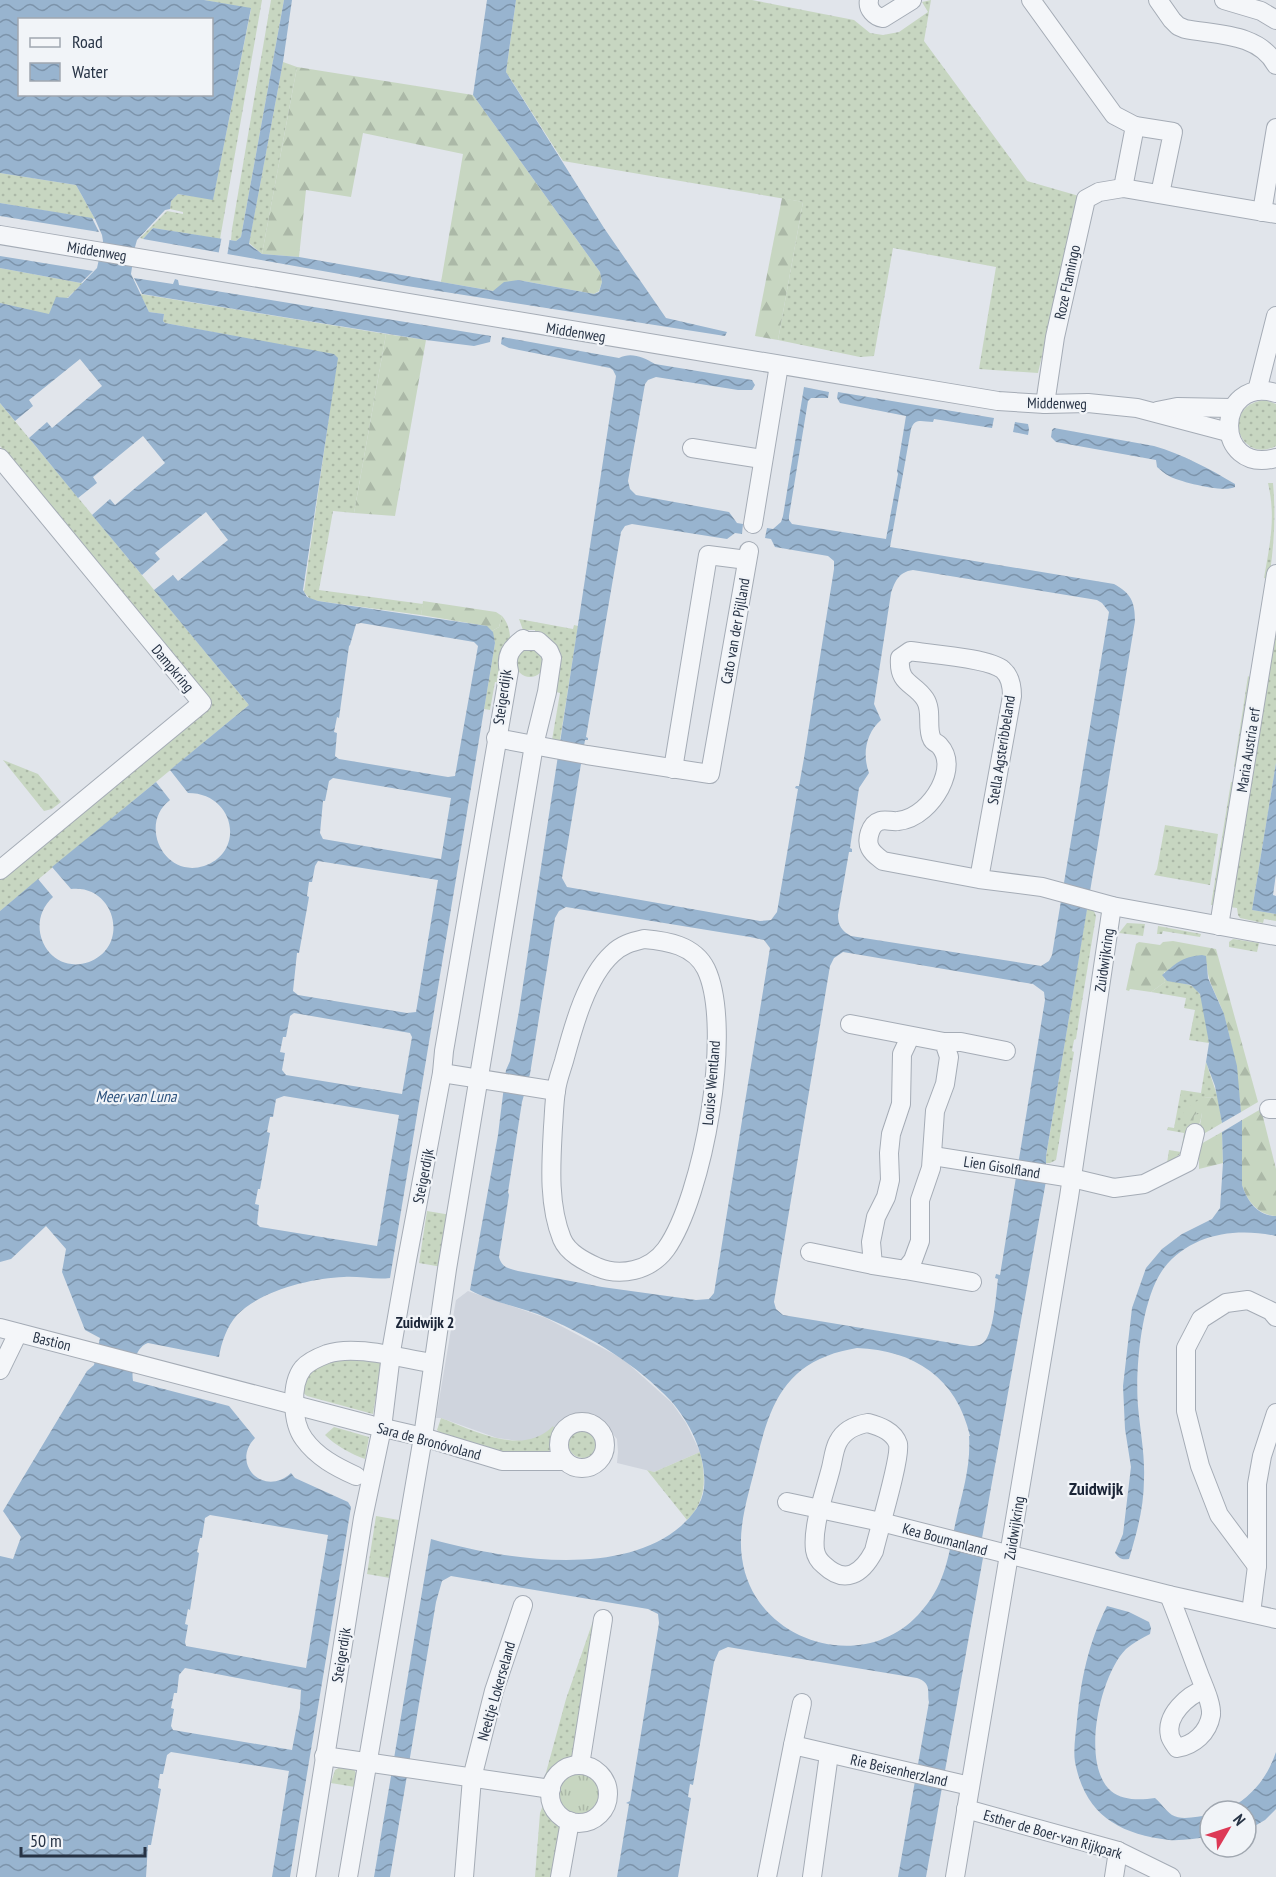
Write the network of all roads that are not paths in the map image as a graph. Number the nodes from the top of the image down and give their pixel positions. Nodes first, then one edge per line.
1 (869, 0) edge
2 (912, 0) edge
3 (1031, 0) edge
4 (1158, 0) edge
5 (1224, 0) edge
6 (1276, 20) edge
7 (1276, 65) edge
8 (1135, 126) junction
9 (1276, 128) edge
10 (1123, 188) junction
11 (1160, 194) junction
12 (1269, 213) edge
13 (0, 236) edge
14 (1276, 316) edge
15 (779, 365) junction
16 (1257, 391) junction
17 (1276, 393) edge
18 (1045, 404) junction
19 (1232, 408) junction
20 (1154, 411) junction
21 (1228, 432) junction
22 (692, 448) dead end
23 (0, 458) edge
24 (762, 459) junction
25 (1276, 460) edge
26 (6, 475) edge
27 (753, 524) dead end
28 (1276, 574) edge
29 (496, 738) junction
30 (534, 745) junction
31 (673, 769) junction
32 (0, 870) edge
33 (979, 879) junction
34 (1112, 906) junction
35 (1219, 926) junction
36 (1276, 936) edge
37 (850, 1024) dead end
38 (910, 1037) junction
39 (944, 1042) junction
40 (1006, 1051) dead end
41 (442, 1073) junction
42 (479, 1078) junction
43 (556, 1091) junction
44 (1195, 1134) dead end
45 (933, 1156) junction
46 (1072, 1178) junction
47 (810, 1252) dead end
48 (873, 1265) junction
49 (905, 1270) junction
50 (972, 1282) dead end
51 (1276, 1317) edge
52 (9, 1330) edge
53 (86, 1350) joint
54 (391, 1356) junction
55 (432, 1363) junction
56 (0, 1370) edge
57 (294, 1405) junction
58 (1276, 1413) edge
59 (382, 1428) junction
60 (423, 1437) junction
61 (565, 1461) dead end
62 (356, 1476) dead end
63 (787, 1502) dead end
64 (821, 1509) junction
65 (881, 1522) junction
66 (1010, 1557) junction
67 (1257, 1566) junction
68 (1169, 1595) junction
69 (523, 1605) dead end
70 (1251, 1613) junction
71 (603, 1619) dead end
72 (1276, 1619) edge
73 (1205, 1689) dead end
74 (802, 1703) dead end
75 (793, 1744) junction
76 (829, 1754) junction
77 (324, 1756) junction
78 (366, 1762) junction
79 (580, 1765) junction
80 (472, 1778) junction
81 (970, 1786) junction
82 (551, 1789) junction
83 (966, 1809) junction
84 (570, 1821) junction
85 (1118, 1851) junction
86 (306, 1877) edge
87 (348, 1877) edge
88 (464, 1877) edge
89 (560, 1877) edge
90 (767, 1877) edge
91 (812, 1877) edge
92 (955, 1877) edge
93 (1113, 1877) edge
94 (1171, 1877) edge

1 - 2 street
3 - 8 street
4 - 7 street
5 - 6 street
8 - 10 street
8 - 11 street
9 - 12 street
10 - 11 street, Roze Flamingo
10 - 18 street, Roze Flamingo
11 - 12 street, Roze Flamingo
13 - 15 street, Middenweg
14 - 16 street
15 - 18 street, Middenweg
15 - 24 street
16 - 17 street
16 - 19 street
18 - 20 street, Middenweg
19 - 20 street, Middenweg
19 - 21 street
20 - 21 street, Middenweg
21 - 25 street
22 - 24 street
23 - 26 street, Dampkring
24 - 27 street
26 - 32 street, Dampkring
28 - 35 street, Maria Austria erf
29 - 30 street, Cato van der Pijlland
29 - 30 street, Steigerdijk
29 - 41 street, Steigerdijk
30 - 31 street, Cato van der Pijlland
30 - 42 street, Steigerdijk
31 - 31 street, Cato van der Pijlland
33 - 33 street, Stella Agsteribbeland
33 - 34 street, Stella Agsteribbeland
34 - 35 street, Zuidwijkring
34 - 46 street, Zuidwijkring
35 - 36 street, Zuidwijkring
37 - 38 street
38 - 39 street
38 - 48 street
39 - 40 street
39 - 45 street
41 - 42 street
41 - 54 street, Steigerdijk
42 - 43 street
42 - 55 street, Steigerdijk
43 - 43 street, Louise Wentland
44 - 46 street
45 - 46 street, Lien Gisolfland
45 - 49 street
46 - 66 street, Zuidwijkring
47 - 48 street
48 - 49 street
49 - 50 street
51 - 67 street
52 - 53 street, Bastion
52 - 56 street, Bastion
53 - 57 street, Sara de Bronóvoland
54 - 55 street
54 - 57 street
54 - 59 street, Steigerdijk
55 - 60 street, Steigerdijk
57 - 59 street, Sara de Bronóvoland
57 - 62 street
58 - 67 street
59 - 60 street, Sara de Bronóvoland
59 - 77 street, Steigerdijk
60 - 61 street, Sara de Bronóvoland
60 - 78 street, Steigerdijk
63 - 64 street, Kea Boumanland
64 - 65 street, Kea Boumanland
64 - 65 street
64 - 65 street
65 - 66 street, Kea Boumanland
66 - 68 street
66 - 81 street, Zuidwijkring
67 - 70 street
68 - 70 street
68 - 73 street
69 - 80 street, Neeltje Lokerseland
70 - 72 street
71 - 79 street
74 - 75 street
75 - 76 street, Rie Beisenherzland
75 - 90 street
76 - 81 street, Rie Beisenherzland
76 - 91 street, Rie Beisenherzland
77 - 78 street
77 - 86 street, Steigerdijk
78 - 80 street
78 - 87 street, Steigerdijk
79 - 82 street
79 - 84 street
80 - 82 street
80 - 88 street, Neeltje Lokerseland
81 - 83 street, Zuidwijkring
82 - 84 street
83 - 85 street, Esther de Boer-van Rijkpark
83 - 92 street, Zuidwijkring
84 - 89 street
85 - 93 street
85 - 94 street, Esther de Boer-van Rijkpark

